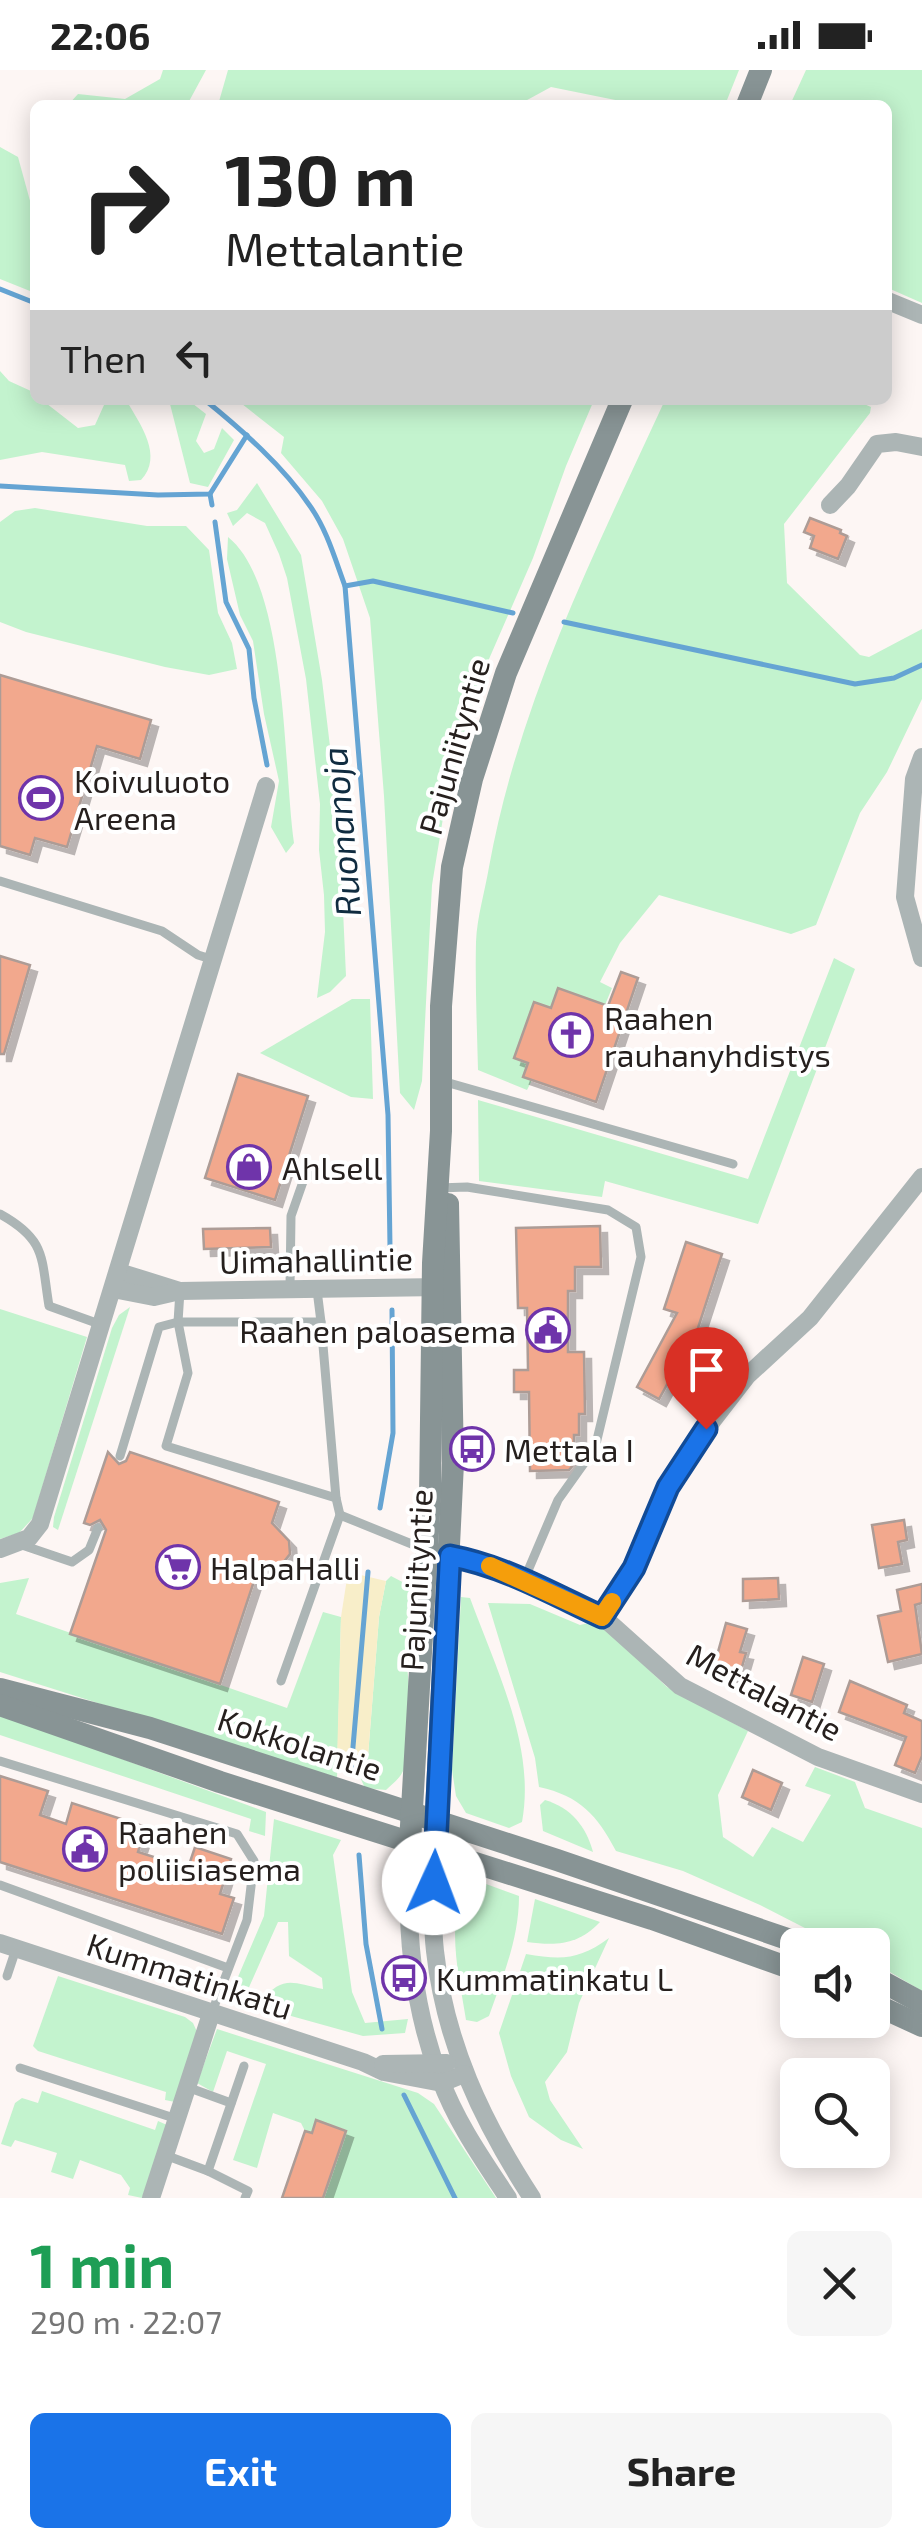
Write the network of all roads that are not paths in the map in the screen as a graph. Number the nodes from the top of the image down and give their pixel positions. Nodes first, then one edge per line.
1 (761, 70) edge
2 (749, 100) edge
3 (892, 302) edge
4 (922, 315) edge
5 (620, 405) edge
6 (922, 447) edge
7 (830, 504) dead end
8 (922, 758) edge
9 (266, 786) dead end
10 (0, 881) edge
11 (922, 958) edge
12 (214, 960) junction
13 (440, 1080) junction
14 (733, 1164) dead end
15 (340, 1173) dead end
16 (922, 1177) edge
17 (442, 1188) junction
18 (0, 1214) edge
19 (116, 1280) junction
20 (442, 1287) junction
21 (290, 1288) junction
22 (316, 1288) junction
23 (180, 1291) junction
24 (178, 1322) junction
25 (321, 1322) junction
26 (102, 1325) junction
27 (120, 1456) dead end
28 (336, 1498) junction
29 (340, 1515) junction
30 (98, 1528) dead end
31 (19, 1544) junction
32 (0, 1550) edge
33 (427, 1550) junction
34 (450, 1556) junction
35 (524, 1580) junction
36 (602, 1617) junction
37 (280, 1681) dead end
38 (0, 1688) edge
39 (0, 1705) edge
40 (0, 1761) edge
41 (922, 1794) edge
42 (412, 1813) junction
43 (436, 1820) junction
44 (410, 1844) junction
45 (434, 1851) junction
46 (0, 1885) edge
47 (780, 1937) edge
48 (8, 1946) edge
49 (780, 1965) edge
50 (228, 1968) junction
51 (7, 1976) dead end
52 (890, 1986) edge
53 (922, 2003) edge
54 (890, 2011) edge
55 (210, 2014) junction
56 (922, 2026) edge
57 (362, 2062) junction
58 (436, 2064) junction
59 (244, 2066) dead end
60 (20, 2068) dead end
61 (462, 2068) junction
62 (442, 2083) junction
63 (187, 2087) junction
64 (231, 2103) junction
65 (176, 2118) junction
66 (164, 2156) junction
67 (208, 2171) junction
68 (151, 2198) edge
69 (245, 2198) edge
70 (508, 2198) edge
71 (532, 2198) edge

1 - 2 street
3 - 4 street
5 - 13 street, Pajuniityntie
6 - 7 street
8 - 11 street
9 - 12 street
10 - 12 lane
12 - 19 street
13 - 14 lane
13 - 17 street, Pajuniityntie
15 - 21 lane
16 - 36 street
17 - 20 street, Pajuniityntie
17 - 35 lane
18 - 26 lane
19 - 23 street, Uimahallintie
19 - 26 street
20 - 22 street, Uimahallintie
20 - 33 street, Pajuniityntie
20 - 34 street, Pajuniityntie
21 - 22 street, Uimahallintie
21 - 23 street, Uimahallintie
22 - 25 lane
23 - 24 lane
24 - 25 lane
24 - 27 lane
24 - 28 lane
25 - 28 lane
26 - 31 street
28 - 29 lane
29 - 33 lane
29 - 37 lane
30 - 31 lane
31 - 32 street
33 - 34 street, Mettalantie
33 - 42 street, Pajuniityntie
34 - 35 street, Mettalantie
34 - 43 street, Pajuniityntie
35 - 36 street, Mettalantie
36 - 41 street, Mettalantie
38 - 42 street, Kokkolantie
39 - 44 street, Kokkolantie
40 - 50 lane
42 - 43 street, Kokkolantie
42 - 44 street, Pajuniityntie
43 - 45 street, Pajuniityntie
43 - 47 street, Kokkolantie
44 - 45 street, Kokkolantie
44 - 58 street
45 - 49 street, Kokkolantie
45 - 61 street
46 - 50 lane
48 - 51 lane
48 - 55 street, Kummatinkatu
50 - 55 lane
52 - 53 street
54 - 56 street
55 - 57 street, Kummatinkatu
55 - 63 street
57 - 58 street, Kummatinkatu
57 - 62 street, Kummatinkatu
58 - 61 street, Kummatinkatu
58 - 62 street
59 - 64 lane
60 - 65 lane
61 - 62 street
61 - 71 street
62 - 70 street
63 - 64 lane
63 - 65 street
64 - 67 lane
65 - 66 street
66 - 67 lane
66 - 68 street
67 - 69 lane

